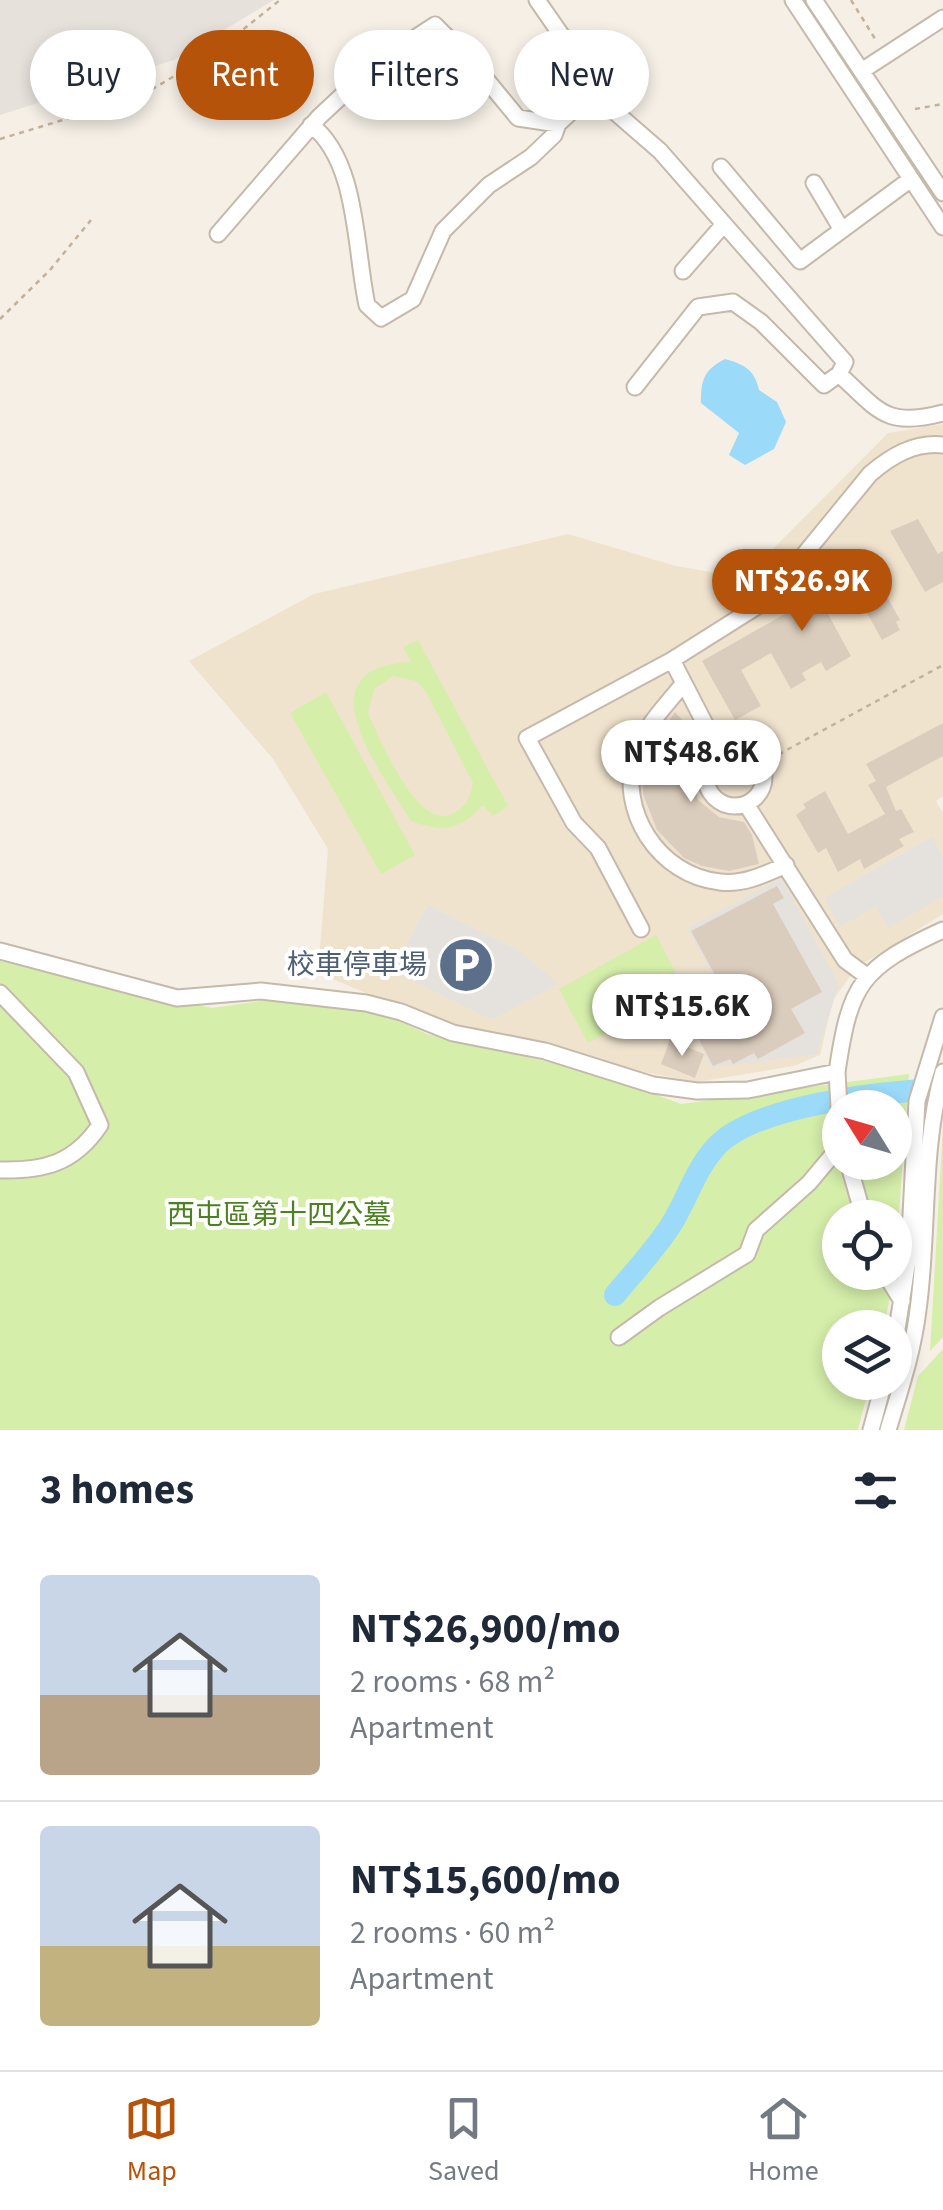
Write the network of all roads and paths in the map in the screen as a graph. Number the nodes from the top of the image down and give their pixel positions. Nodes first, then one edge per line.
1 (280, 0) edge
2 (537, 0) edge
3 (793, 0) edge
4 (814, 0) edge
5 (852, 0) edge
6 (943, 18) edge
7 (558, 30) edge
8 (878, 43) dead end
9 (862, 70) junction
10 (943, 104) edge
11 (914, 109) dead end
12 (562, 120) edge
13 (624, 120) edge
14 (558, 124) junction
15 (311, 125) junction
16 (0, 138) edge
17 (720, 167) dead end
18 (911, 179) junction
19 (814, 183) dead end
20 (943, 194) edge
21 (91, 220) dead end
22 (724, 224) junction
23 (943, 227) edge
24 (842, 230) junction
25 (218, 234) dead end
26 (683, 271) dead end
27 (0, 319) edge
28 (839, 374) junction
29 (635, 388) dead end
30 (943, 412) edge
31 (943, 445) edge
32 (672, 660) junction
33 (943, 664) edge
34 (684, 683) junction
35 (720, 752) junction
36 (761, 764) junction
37 (746, 804) junction
38 (786, 865) junction
39 (642, 929) dead end
40 (943, 930) edge
41 (0, 951) edge
42 (868, 977) junction
43 (0, 993) edge
44 (943, 1017) edge
45 (836, 1072) junction
46 (943, 1072) edge
47 (837, 1090) edge
48 (822, 1167) edge
49 (0, 1170) edge
50 (895, 1290) edge
51 (902, 1302) junction
52 (901, 1310) edge
53 (620, 1337) dead end
54 (879, 1400) edge
55 (871, 1430) edge
56 (888, 1430) edge

1 - 16 path
2 - 7 street
3 - 18 street
4 - 9 street
5 - 8 path
6 - 9 street
9 - 20 street
10 - 11 path
12 - 14 street
13 - 22 street
14 - 15 street
14 - 15 street
15 - 25 street
17 - 24 street
18 - 23 street
18 - 24 street
19 - 24 street
21 - 27 path
22 - 26 street
22 - 28 street
28 - 29 street
28 - 30 street
31 - 32 street
32 - 34 street
32 - 39 street
33 - 36 path
34 - 35 street
34 - 38 street
35 - 36 street
35 - 37 street
36 - 37 street
37 - 38 street
38 - 42 street
40 - 42 street
41 - 45 street
42 - 45 street
43 - 49 street
44 - 51 street
45 - 47 street
46 - 56 street
48 - 53 street
50 - 51 street
51 - 52 street
54 - 55 street

